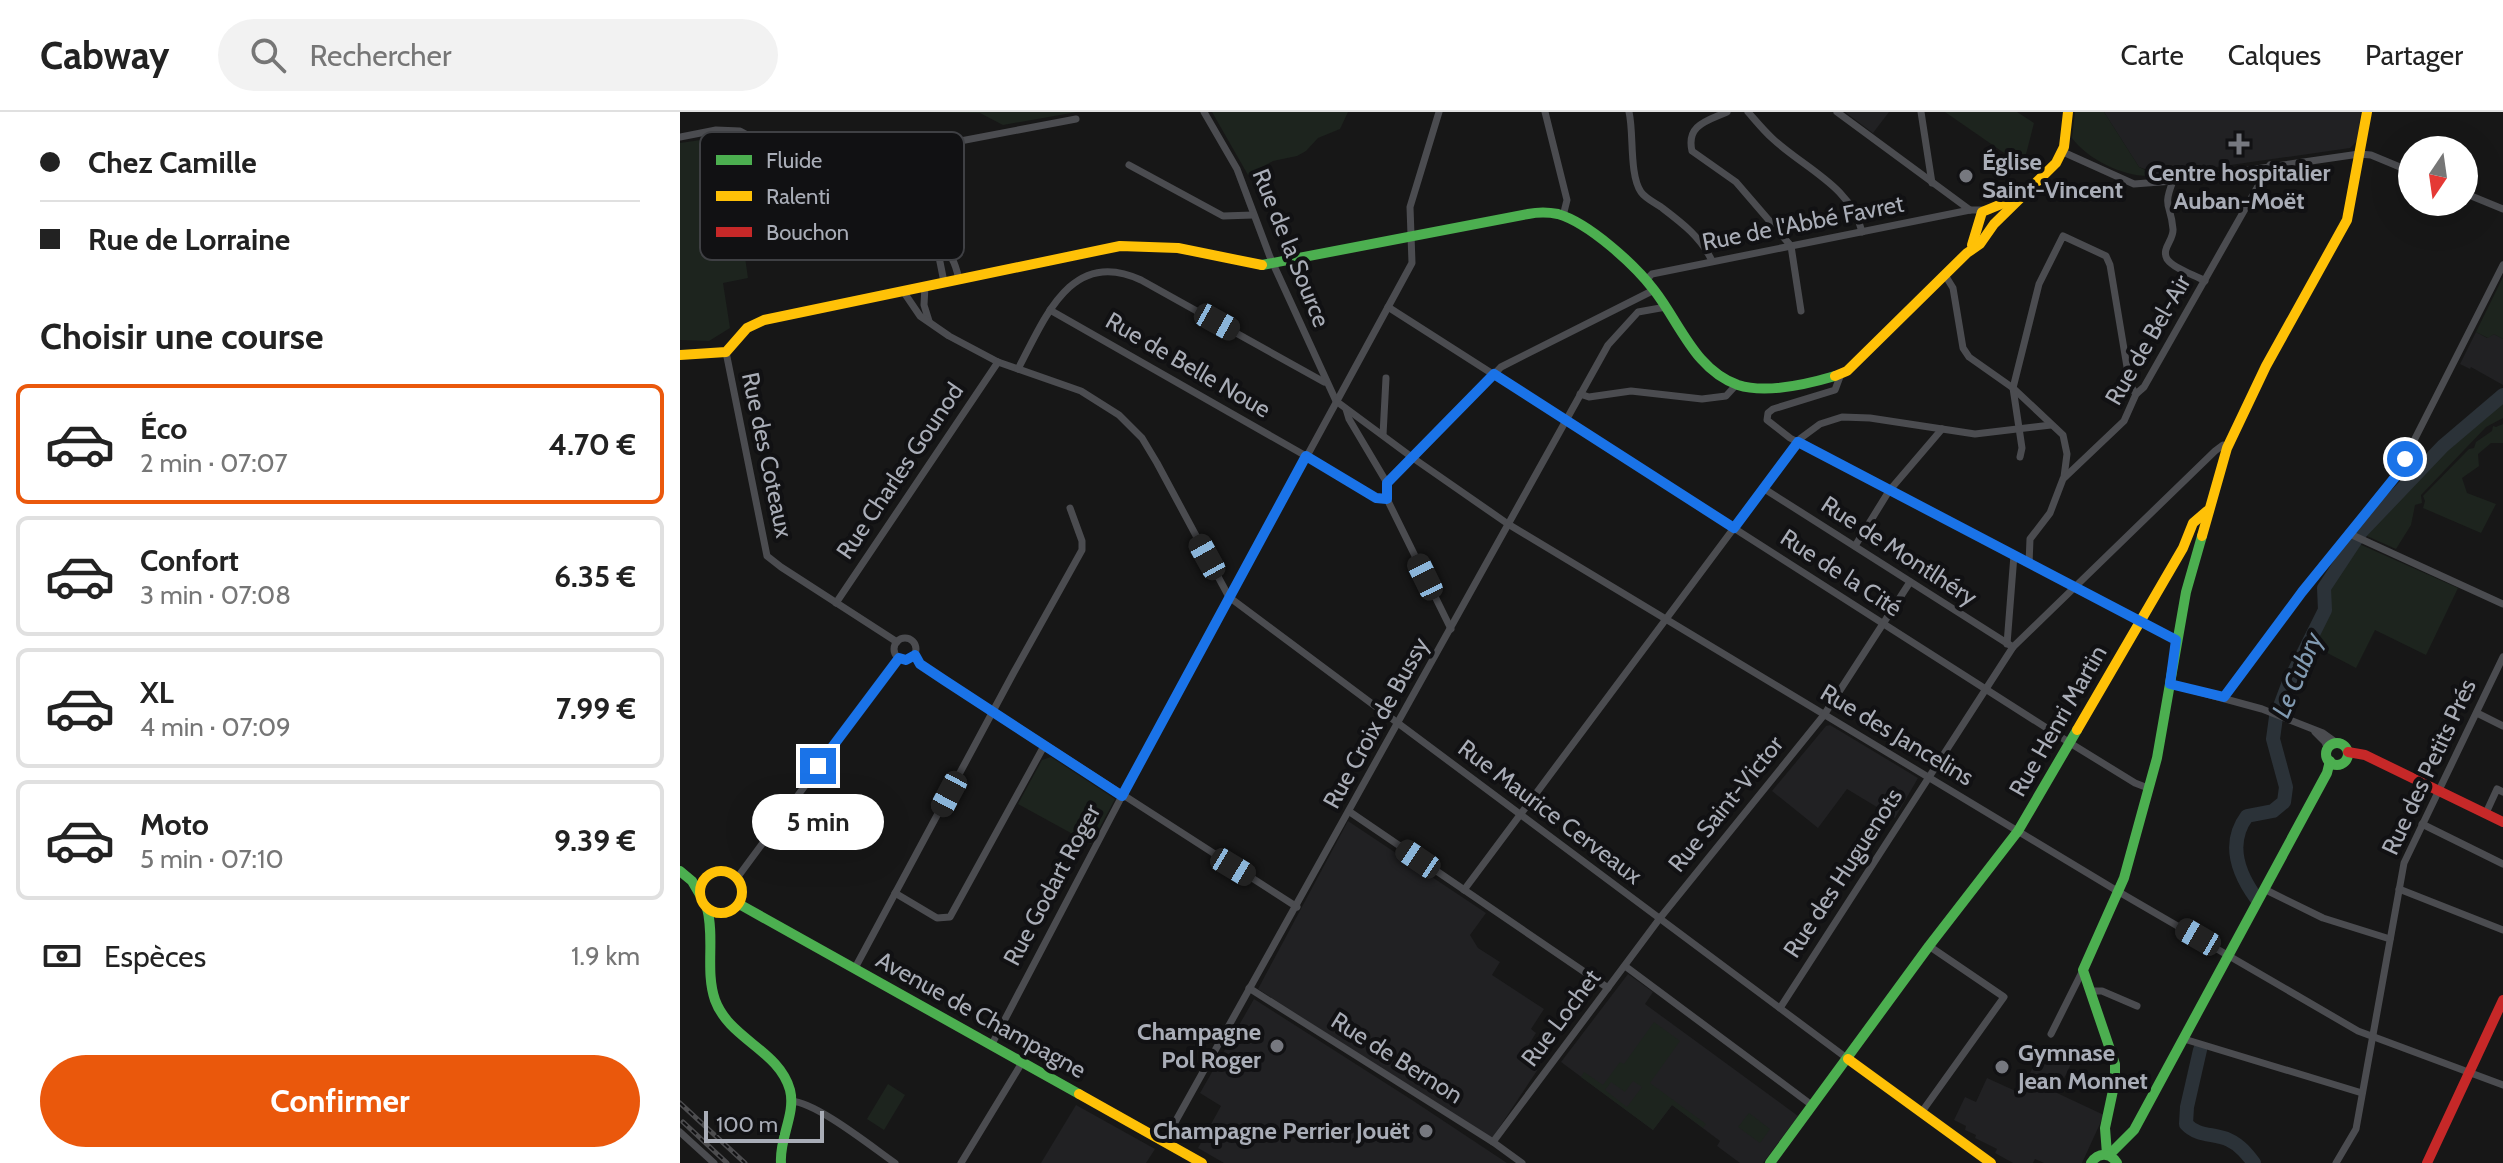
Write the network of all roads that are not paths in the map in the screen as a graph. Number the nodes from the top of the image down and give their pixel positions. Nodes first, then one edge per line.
1 (1204, 112) edge
2 (1439, 112) edge
3 (1545, 112) edge
4 (1629, 112) edge
5 (1727, 112) edge
6 (1748, 112) edge
7 (1837, 112) edge
8 (1921, 112) edge
9 (2068, 112) edge
10 (2367, 112) edge
11 (1076, 119) dead end
12 (706, 132) edge
13 (742, 132) edge
14 (700, 133) edge
15 (680, 137) edge
16 (964, 141) edge
17 (2063, 152) junction
18 (2359, 154) junction
19 (1129, 165) dead end
20 (2270, 165) junction
21 (2398, 166) edge
22 (2173, 181) junction
23 (1932, 183) junction
24 (2032, 189) junction
25 (2478, 199) edge
26 (2503, 209) edge
27 (1970, 210) junction
28 (1987, 210) junction
29 (1253, 215) junction
30 (1563, 216) junction
31 (1980, 220) junction
32 (1994, 224) junction
33 (1862, 232) junction
34 (1411, 237) junction
35 (1791, 246) junction
36 (1967, 253) junction
37 (940, 260) edge
38 (954, 260) edge
39 (1712, 261) junction
40 (1274, 265) junction
41 (2503, 265) edge
42 (1945, 275) junction
43 (959, 279) junction
44 (1646, 280) junction
45 (2205, 281) junction
46 (944, 282) junction
47 (925, 286) junction
48 (1654, 290) junction
49 (903, 291) junction
50 (1388, 307) junction
51 (1666, 307) junction
52 (1050, 310) junction
53 (1801, 311) dead end
54 (930, 323) junction
55 (726, 352) junction
56 (680, 355) edge
57 (998, 362) junction
58 (1018, 369) junction
59 (1494, 374) junction
60 (1841, 374) junction
61 (1386, 378) dead end
62 (1326, 383) junction
63 (1737, 384) junction
64 (2013, 388) junction
65 (1580, 394) junction
66 (2136, 394) junction
67 (1336, 401) junction
68 (1346, 408) junction
69 (1566, 420) junction
70 (2051, 425) junction
71 (2019, 428) junction
72 (1942, 429) junction
73 (1383, 435) junction
74 (1798, 442) junction
75 (2227, 448) junction
76 (1306, 456) junction
77 (2020, 457) dead end
78 (1413, 458) junction
79 (2063, 479) junction
80 (1387, 483) junction
81 (1763, 488) junction
82 (1889, 491) junction
83 (1387, 499) junction
84 (1070, 508) dead end
85 (2208, 510) junction
86 (1508, 524) junction
87 (1734, 528) junction
88 (2352, 535) junction
89 (1855, 546) junction
90 (2014, 555) junction
91 (2029, 564) junction
92 (1910, 582) junction
93 (2072, 587) junction
94 (1229, 597) junction
95 (836, 603) junction
96 (2503, 604) edge
97 (1665, 620) junction
98 (2138, 621) junction
99 (1883, 624) junction
100 (1451, 629) junction
101 (2176, 640) junction
102 (897, 642) junction
103 (2010, 646) junction
104 (915, 655) junction
105 (899, 658) junction
106 (2502, 660) edge
107 (2170, 684) junction
108 (1986, 689) junction
109 (2224, 697) junction
110 (993, 713) junction
111 (2477, 713) junction
112 (1824, 715) junction
113 (1399, 723) junction
114 (2503, 726) edge
115 (2070, 743) junction
116 (1044, 746) junction
117 (2331, 751) junction
118 (2348, 752) junction
119 (1928, 777) junction
120 (2148, 788) junction
121 (2439, 790) junction
122 (2503, 792) edge
123 (1122, 796) junction
124 (1350, 812) junction
125 (2486, 813) junction
126 (1518, 815) junction
127 (2503, 822) edge
128 (2422, 824) junction
129 (2018, 831) junction
130 (2503, 864) edge
131 (683, 872) edge
132 (710, 874) junction
133 (737, 878) junction
134 (2264, 889) junction
135 (2399, 889) junction
136 (1464, 890) junction
137 (2119, 892) junction
138 (699, 893) junction
139 (895, 893) junction
140 (739, 904) junction
141 (1297, 907) junction
142 (707, 908) junction
143 (726, 913) junction
144 (1660, 918) junction
145 (713, 928) junction
146 (2503, 930) edge
147 (2390, 939) junction
148 (1929, 946) junction
149 (2229, 956) junction
150 (1625, 966) junction
151 (855, 968) junction
152 (2083, 970) junction
153 (1249, 988) junction
154 (1608, 988) junction
155 (2090, 991) junction
156 (2503, 1000) edge
157 (2137, 1006) dead end
158 (1780, 1008) junction
159 (2051, 1034) dead end
160 (2372, 1037) junction
161 (2184, 1039) junction
162 (992, 1044) junction
163 (1848, 1059) junction
164 (1023, 1061) junction
165 (2469, 1072) junction
166 (2502, 1084) edge
167 (2362, 1093) junction
168 (791, 1101) junction
169 (1813, 1106) junction
170 (1921, 1113) junction
171 (680, 1132) edge
172 (1164, 1142) junction
173 (1493, 1142) junction
174 (2111, 1157) edge
175 (714, 1163) edge
176 (781, 1163) edge
177 (895, 1163) edge
178 (961, 1163) edge
179 (1202, 1163) edge
180 (1522, 1163) edge
181 (1770, 1163) edge
182 (1991, 1163) edge
183 (2091, 1163) edge
184 (2336, 1163) edge
185 (2427, 1163) edge

1 - 29 street, Rue de la Source
2 - 34 street, Rue Godart Roger
3 - 30 street
4 - 39 street
5 - 35 street
6 - 33 street
7 - 23 street
8 - 23 street
9 - 17 main road
10 - 18 main road
11 - 16 street
12 - 13 street
14 - 15 street
17 - 22 street
17 - 24 main road
18 - 20 street
18 - 21 street
18 - 75 main road
19 - 29 street
20 - 22 street
20 - 45 street, Rue de Bel-Air
22 - 45 street
23 - 27 street
24 - 28 main road
24 - 32 main road
25 - 26 street
27 - 28 street, Rue de l'Abbé Favret
27 - 31 street
27 - 33 street, Rue de l'Abbé Favret
28 - 31 main road
28 - 32 main road
29 - 40 street, Rue de la Source
30 - 34 main road
30 - 44 main road
31 - 32 main road
31 - 36 main road
32 - 36 main road
33 - 35 street, Rue de l'Abbé Favret
34 - 40 main road
34 - 50 street, Rue Godart Roger
35 - 39 street, Rue de l'Abbé Favret
35 - 53 street
36 - 42 main road
37 - 46 street
38 - 43 street
39 - 44 street, Rue de l'Abbé Favret
40 - 43 main road
40 - 62 street, Rue de la Source
41 - 88 street
42 - 60 main road
42 - 64 street
43 - 46 main road
44 - 48 main road
45 - 66 street, Rue de Bel-Air
46 - 47 main road
47 - 49 main road
47 - 54 street
48 - 51 main road
48 - 59 street
49 - 54 street
49 - 55 main road
50 - 59 street, Rue de la Cité
50 - 67 street, Rue Godart Roger
51 - 63 main road
51 - 65 street, Rue Croix de Bussy
52 - 58 street
52 - 62 street
52 - 76 street, Rue de Belle Noue
54 - 57 street
55 - 56 main road
55 - 95 street, Rue des Coteaux
57 - 58 street
57 - 95 street, Rue Charles Gounod
58 - 94 street
59 - 69 street, Rue de la Cité
59 - 78 street
60 - 63 main road
60 - 74 street
61 - 73 street
62 - 67 street, Rue de la Source
63 - 65 street
64 - 66 street
64 - 70 street
64 - 71 street
65 - 69 street, Rue Croix de Bussy
66 - 79 street, Rue de Bel-Air
67 - 68 street, Rue des Jancelins
67 - 76 street, Rue Godart Roger
68 - 73 street, Rue des Jancelins
68 - 80 street
69 - 86 street, Rue Croix de Bussy
69 - 87 street, Rue de la Cité
70 - 71 street
70 - 79 street
71 - 72 street
71 - 77 street
72 - 74 street
72 - 82 street
73 - 78 street, Rue des Jancelins
74 - 81 street
74 - 82 street
75 - 85 main road
75 - 93 street, Rue des Huguenots
76 - 83 street, Rue de Belle Noue
76 - 94 street, Rue Godart Roger
78 - 80 street
78 - 86 street, Rue des Jancelins
79 - 91 street, Rue de Bel-Air
80 - 83 street
81 - 87 street
81 - 89 street, Rue de Montlhéry
82 - 89 street
82 - 90 street
83 - 100 street
84 - 110 street
85 - 98 main road, Rue Henri Martin
85 - 101 main road
86 - 97 street, Rue des Jancelins
86 - 100 street, Rue Croix de Bussy
87 - 97 street
87 - 99 street, Rue de la Cité
88 - 96 street
88 - 109 street
89 - 92 street, Rue de Montlhéry
90 - 91 street
90 - 103 street
91 - 93 street
92 - 99 street, Rue Saint-Victor
92 - 103 street, Rue de Montlhéry
93 - 98 street
93 - 103 street, Rue des Huguenots
94 - 113 street, Rue Maurice Cerveaux
94 - 123 street, Rue Godart Roger
95 - 102 street, Rue des Coteaux
97 - 112 street, Rue des Jancelins
97 - 126 street
98 - 101 street
98 - 115 main road, Rue Henri Martin
99 - 108 street, Rue de la Cité
99 - 112 street, Rue Saint-Victor
100 - 113 street, Rue Croix de Bussy
101 - 107 main road
102 - 104 street
102 - 105 street
103 - 108 street, Rue des Huguenots
104 - 105 street
104 - 110 street
105 - 133 street
106 - 111 street, Rue des Petits Prés
107 - 109 street
107 - 120 main road
108 - 115 street, Rue de la Cité
108 - 119 street, Rue des Huguenots
109 - 117 street
110 - 116 street
110 - 139 street
111 - 114 street
111 - 121 street, Rue des Petits Prés
112 - 119 street, Rue des Jancelins
112 - 144 street, Rue Saint-Victor
113 - 124 street, Rue Croix de Bussy
113 - 126 street, Rue Maurice Cerveaux
115 - 120 street, Rue de la Cité
115 - 129 main road, Rue Henri Martin
116 - 123 street
116 - 139 street
117 - 118 main road
117 - 118 main road
117 - 134 main road
118 - 121 main road
119 - 129 street, Rue des Jancelins
119 - 158 street, Rue des Huguenots
120 - 137 main road
121 - 125 main road
121 - 128 street, Rue des Petits Prés
122 - 125 street
123 - 141 street
123 - 162 street, Rue Godart Roger
124 - 136 street
124 - 141 street, Rue Croix de Bussy
125 - 127 main road
126 - 136 street
126 - 144 street, Rue Maurice Cerveaux
128 - 130 street
128 - 135 street, Rue des Petits Prés
129 - 137 street, Rue des Jancelins
129 - 148 main road, Rue Henri Martin
131 - 132 main road
131 - 138 main road
132 - 133 main road
132 - 138 main road
133 - 140 main road
134 - 147 street
134 - 149 main road
135 - 146 street
135 - 147 street, Rue des Petits Prés
136 - 154 street
137 - 149 street, Rue des Jancelins
137 - 152 main road
138 - 142 main road
139 - 151 street
140 - 143 main road
140 - 151 main road, Avenue de Champagne
141 - 153 street, Rue Croix de Bussy
142 - 143 main road
142 - 145 main road
143 - 145 main road
144 - 150 street, Rue Lochet
144 - 158 street, Rue Maurice Cerveaux
145 - 168 main road
147 - 160 street, Rue des Petits Prés
148 - 163 main road, Rue Henri Martin
148 - 170 street
149 - 160 street, Rue des Jancelins
149 - 161 main road
150 - 154 street, Rue Lochet
150 - 169 street
151 - 162 main road, Avenue de Champagne
152 - 155 main road
152 - 159 street
153 - 172 street, Rue Croix de Bussy
153 - 173 street, Rue de Bernon
154 - 173 street, Rue Lochet
155 - 157 street
155 - 174 main road
156 - 165 main road
158 - 163 street, Rue Maurice Cerveaux
160 - 165 street, Rue des Jancelins
160 - 167 street, Rue des Petits Prés
161 - 167 street
161 - 174 main road
162 - 164 main road, Avenue de Champagne
163 - 169 main road, Rue Henri Martin
163 - 170 main road
164 - 172 main road, Avenue de Champagne
164 - 178 street
165 - 166 street, Rue des Jancelins
165 - 185 main road
167 - 184 street, Rue des Petits Prés
168 - 176 main road
168 - 177 street
169 - 181 main road, Rue Henri Martin
170 - 182 main road
171 - 175 street
172 - 179 main road, Avenue de Champagne
173 - 180 street, Rue de Bernon
174 - 183 main road

